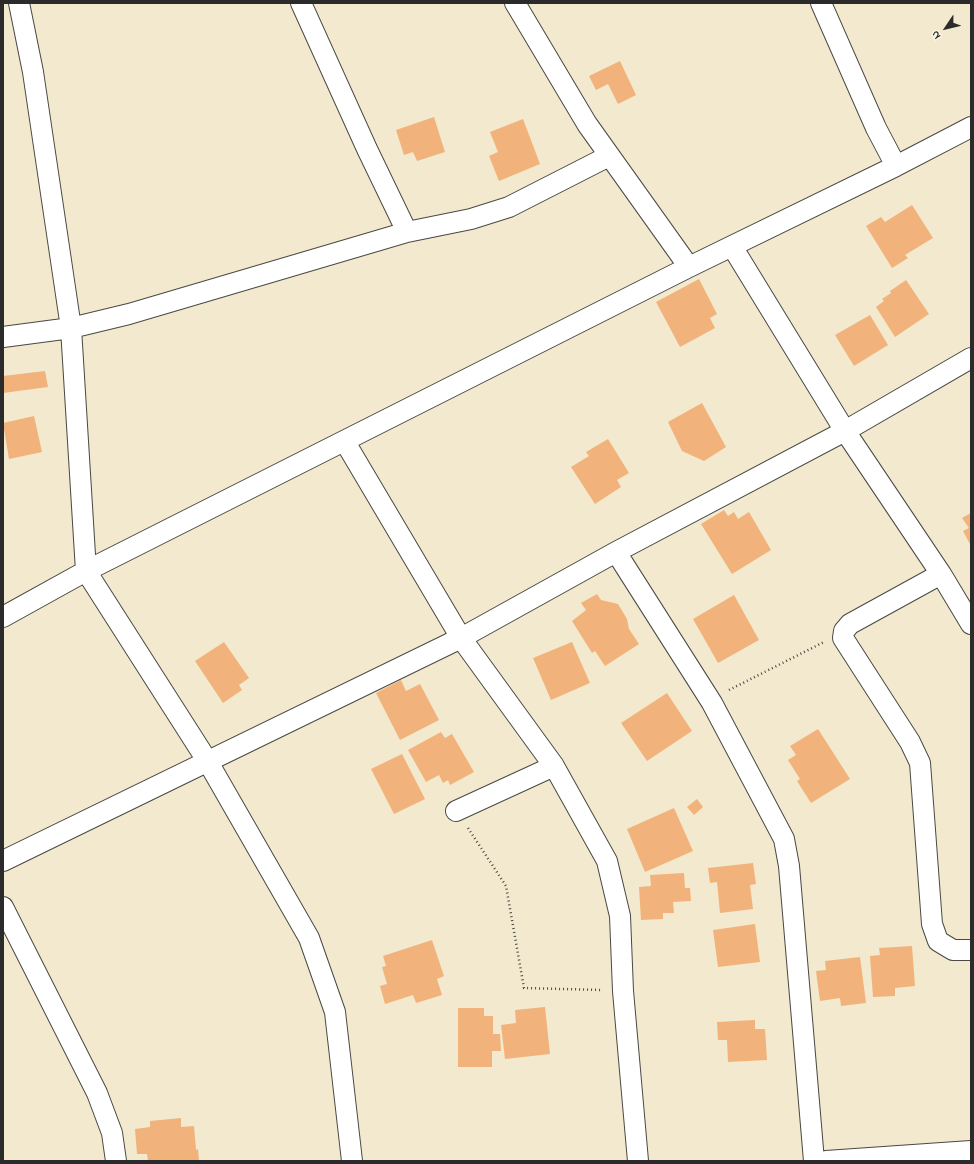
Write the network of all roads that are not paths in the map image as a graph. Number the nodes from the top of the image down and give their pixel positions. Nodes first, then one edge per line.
1 (19, 3) edge
2 (302, 3) edge
3 (515, 3) edge
4 (821, 3) edge
5 (971, 127) edge
6 (608, 156) junction
7 (896, 166) junction
8 (408, 232) junction
9 (733, 248) junction
10 (689, 267) junction
11 (71, 328) junction
12 (3, 337) edge
13 (971, 358) edge
14 (845, 431) junction
15 (345, 442) junction
16 (616, 552) junction
17 (86, 571) junction
18 (941, 574) junction
19 (3, 617) edge
20 (971, 624) edge
21 (461, 638) junction
22 (208, 762) junction
23 (554, 766) junction
24 (456, 811) road end
25 (3, 861) edge
26 (3, 906) edge
27 (971, 950) edge
28 (971, 1151) edge
29 (116, 1161) edge
30 (352, 1161) edge
31 (638, 1161) edge
32 (814, 1161) edge
33 (826, 1161) edge

1 - 11 street
2 - 8 street
3 - 6 street
4 - 7 street
5 - 7 street
6 - 8 street
6 - 10 street
7 - 9 street
8 - 11 street
9 - 10 street
9 - 14 street
10 - 15 street
11 - 12 street
11 - 17 street
13 - 14 street
14 - 16 street
14 - 18 street
15 - 17 street
15 - 21 street
16 - 21 street
16 - 32 street
17 - 19 street
17 - 22 street
18 - 20 street
18 - 27 street
21 - 22 street
21 - 23 street
22 - 25 street
22 - 30 street
23 - 24 street
23 - 31 street
26 - 29 street
28 - 33 street

